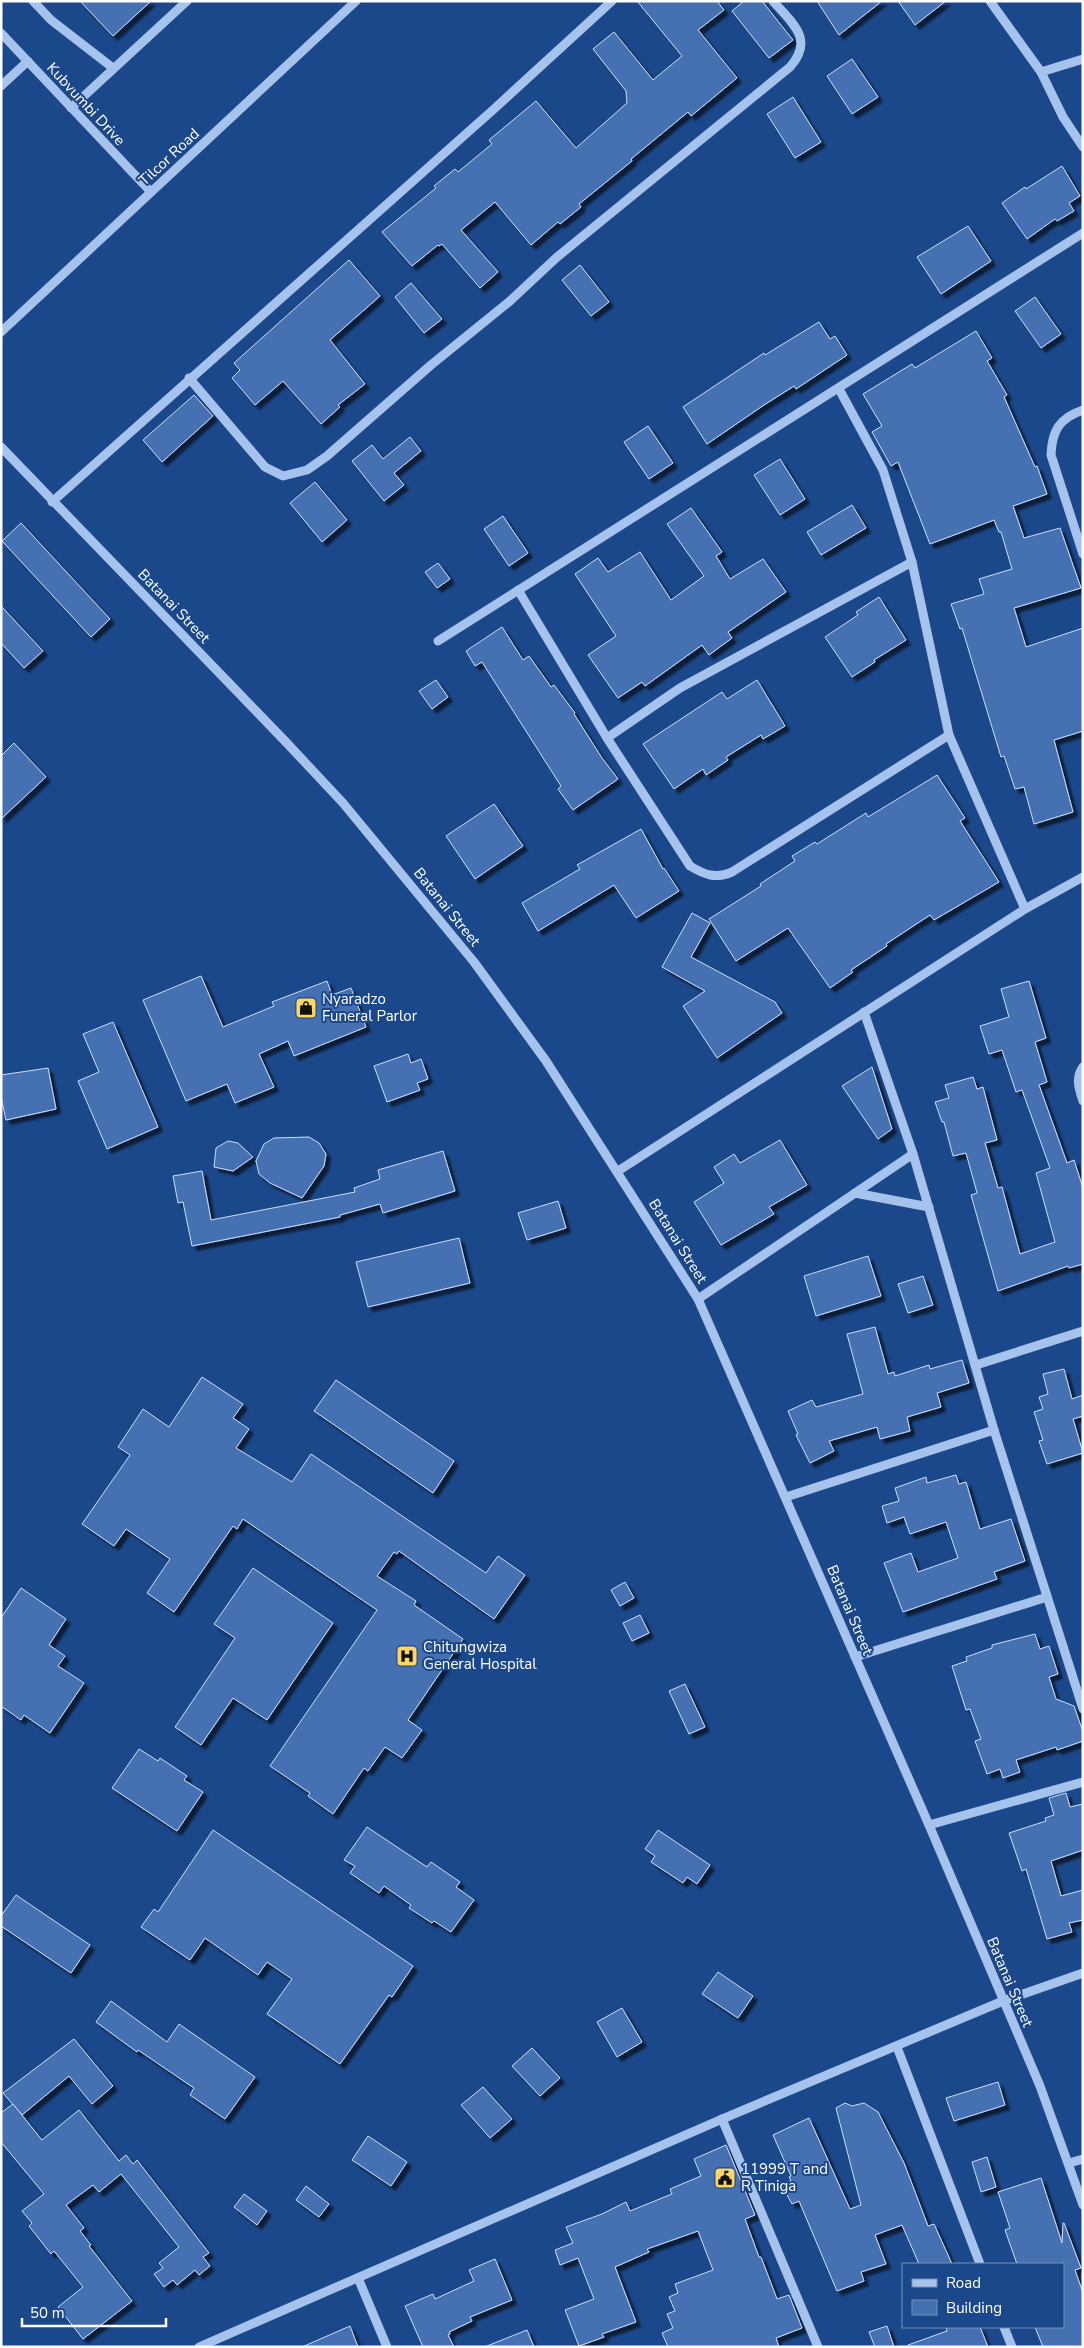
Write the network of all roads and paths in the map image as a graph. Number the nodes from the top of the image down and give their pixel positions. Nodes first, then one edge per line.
1 (33, 1) edge
2 (187, 1) edge
3 (356, 1) edge
4 (612, 1) edge
5 (773, 1) edge
6 (990, 1) edge
7 (1, 33) edge
8 (1083, 59) edge
9 (28, 61) junction
10 (113, 68) junction
11 (1040, 72) junction
12 (1, 86) edge
13 (71, 108) junction
14 (1083, 147) edge
15 (151, 192) junction
16 (1083, 233) edge
17 (1, 332) edge
18 (189, 378) junction
19 (839, 389) junction
20 (1083, 410) edge
21 (1, 447) edge
22 (52, 502) junction
23 (1083, 554) edge
24 (912, 562) junction
25 (518, 590) junction
26 (438, 641) dead end
27 (949, 736) junction
28 (607, 738) junction
29 (1083, 877) edge
30 (1025, 909) junction
31 (864, 1012) junction
32 (1083, 1068) edge
33 (1083, 1100) edge
34 (913, 1154) junction
35 (618, 1171) junction
36 (855, 1193) junction
37 (929, 1207) junction
38 (698, 1299) junction
39 (1083, 1331) edge
40 (976, 1365) junction
41 (994, 1430) junction
42 (786, 1497) junction
43 (1047, 1597) junction
44 (855, 1657) junction
45 (1083, 1709) edge
46 (1083, 1782) edge
47 (928, 1825) junction
48 (1083, 1973) edge
49 (1003, 2001) junction
50 (897, 2047) junction
51 (722, 2119) junction
52 (1083, 2159) edge
53 (1069, 2163) junction
54 (1083, 2205) edge
55 (980, 2263) edge
56 (358, 2278) junction
57 (1004, 2328) edge
58 (199, 2347) edge
59 (387, 2347) edge
60 (818, 2347) edge
61 (1012, 2347) edge

1 - 10 street
2 - 10 street
3 - 15 street, Tilcor Road
4 - 18 street
5 - 18 street
6 - 11 street
7 - 9 street, Kubvumbi Drive
8 - 11 street
9 - 12 street
9 - 13 street, Kubvumbi Drive
10 - 13 street
11 - 14 street
13 - 15 street, Kubvumbi Drive
15 - 17 street, Tilcor Road
16 - 19 street
18 - 22 street
19 - 24 street
19 - 25 street
20 - 23 street
21 - 22 street, Batanai Street
22 - 35 street, Batanai Street
24 - 27 street
24 - 28 street
25 - 26 street
25 - 28 street
27 - 28 street
27 - 30 street
29 - 30 street
30 - 31 street
31 - 34 street
31 - 35 street
32 - 33 street
34 - 36 street
34 - 37 street
35 - 38 street, Batanai Street
36 - 37 street
36 - 38 street
37 - 40 street
38 - 42 street, Batanai Street
39 - 40 street
40 - 41 street
41 - 42 street
41 - 43 street
42 - 44 street, Batanai Street
43 - 44 street
43 - 45 street
44 - 47 street, Batanai Street
46 - 47 street
47 - 49 street, Batanai Street
48 - 49 street
49 - 50 street
49 - 53 street, Batanai Street
50 - 51 street
50 - 55 street
51 - 56 street
51 - 60 street
52 - 53 street
53 - 54 street, Batanai Street
56 - 58 street
56 - 59 street
57 - 61 street

